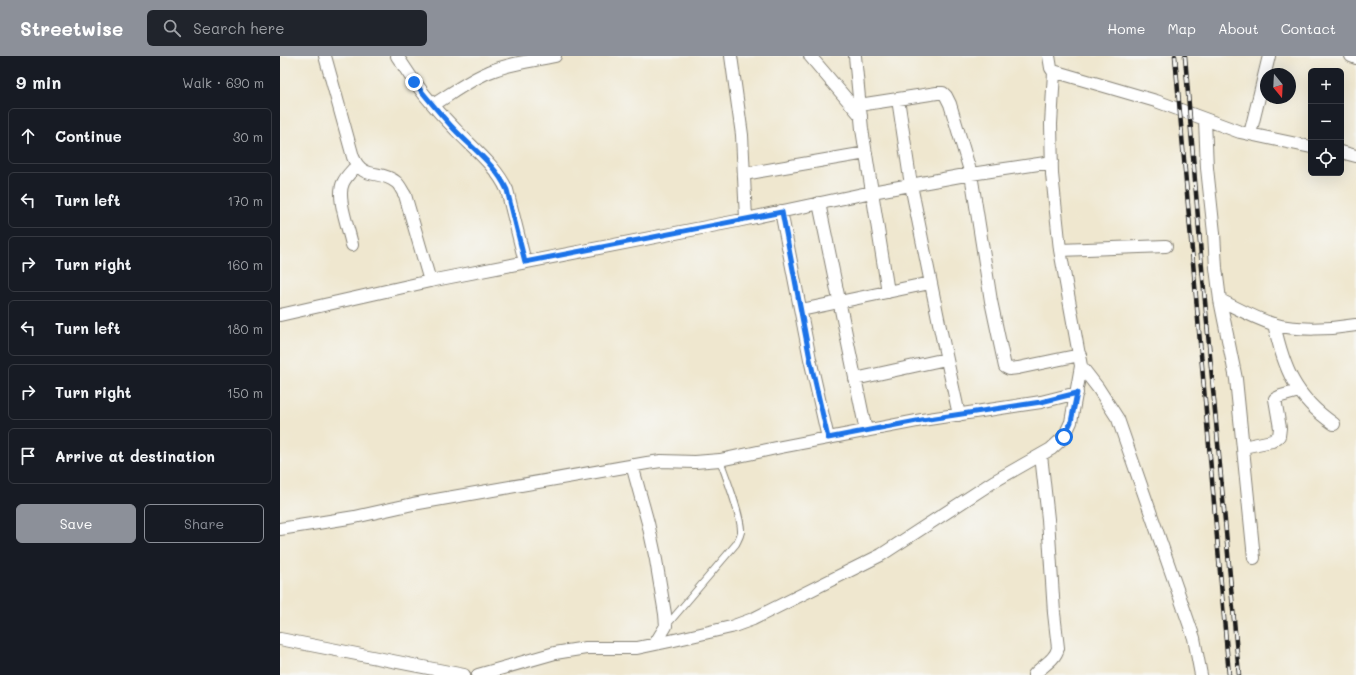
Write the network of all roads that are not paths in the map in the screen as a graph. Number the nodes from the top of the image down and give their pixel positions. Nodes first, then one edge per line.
1 (326, 56) edge
2 (397, 56) edge
3 (555, 56) edge
4 (731, 56) edge
5 (810, 56) edge
6 (855, 56) edge
7 (1049, 56) edge
8 (1269, 56) edge
9 (1351, 56) edge
10 (1356, 58) edge
11 (1054, 72) junction
12 (898, 99) junction
13 (433, 105) junction
14 (860, 111) junction
15 (1205, 120) junction
16 (1250, 134) junction
17 (1308, 146) edge
18 (866, 153) junction
19 (1344, 153) edge
20 (1356, 156) edge
21 (1052, 162) junction
22 (357, 165) junction
23 (744, 174) junction
24 (971, 174) junction
25 (911, 185) junction
26 (872, 192) junction
27 (819, 204) junction
28 (782, 212) junction
29 (746, 219) junction
30 (352, 245) dead end
31 (1166, 246) dead end
32 (1060, 250) junction
33 (525, 262) junction
34 (430, 281) junction
35 (930, 283) junction
36 (888, 292) junction
37 (1220, 300) junction
38 (839, 302) junction
39 (800, 310) junction
40 (280, 314) edge
41 (1274, 324) junction
42 (1356, 325) edge
43 (946, 359) junction
44 (1080, 360) junction
45 (855, 379) junction
46 (1299, 391) junction
47 (1077, 393) junction
48 (959, 415) junction
49 (1334, 424) dead end
50 (866, 431) junction
51 (828, 438) junction
52 (1243, 447) junction
53 (1041, 455) junction
54 (720, 460) junction
55 (632, 465) junction
56 (280, 529) edge
57 (1254, 558) dead end
58 (666, 626) junction
59 (280, 639) edge
60 (655, 644) junction
61 (464, 675) edge
62 (478, 675) edge
63 (1034, 675) edge
64 (1201, 675) edge

1 - 22 street
2 - 13 street
3 - 13 street
4 - 23 street
5 - 14 street
6 - 14 street
7 - 11 street
8 - 16 street
9 - 10 street
11 - 15 street
11 - 21 street
12 - 14 street
12 - 24 street
12 - 25 street
13 - 33 street
14 - 18 street
15 - 16 street
15 - 37 street
16 - 17 street
18 - 23 street
18 - 26 street
19 - 20 street
21 - 24 street
21 - 32 street
22 - 30 street
22 - 34 street
23 - 29 street
24 - 25 street
24 - 44 street
25 - 26 street
25 - 35 street
26 - 27 street
26 - 36 street
27 - 28 street
27 - 38 street
28 - 29 street
28 - 39 street
29 - 33 street
31 - 32 street
32 - 44 street
33 - 34 street
34 - 40 street
35 - 36 street
35 - 43 street
36 - 38 street
37 - 41 street
37 - 52 street
38 - 39 street
38 - 45 street
39 - 51 street
41 - 42 street
41 - 46 street
43 - 45 street
43 - 48 street
44 - 47 street
44 - 64 street
45 - 50 street
46 - 49 street
46 - 52 street
47 - 48 street
47 - 53 street
48 - 50 street
50 - 51 street
51 - 54 street
52 - 57 street
53 - 60 street
53 - 63 street
54 - 55 street
54 - 58 lane
55 - 56 street
55 - 58 street
58 - 60 street
59 - 61 street
60 - 62 street

